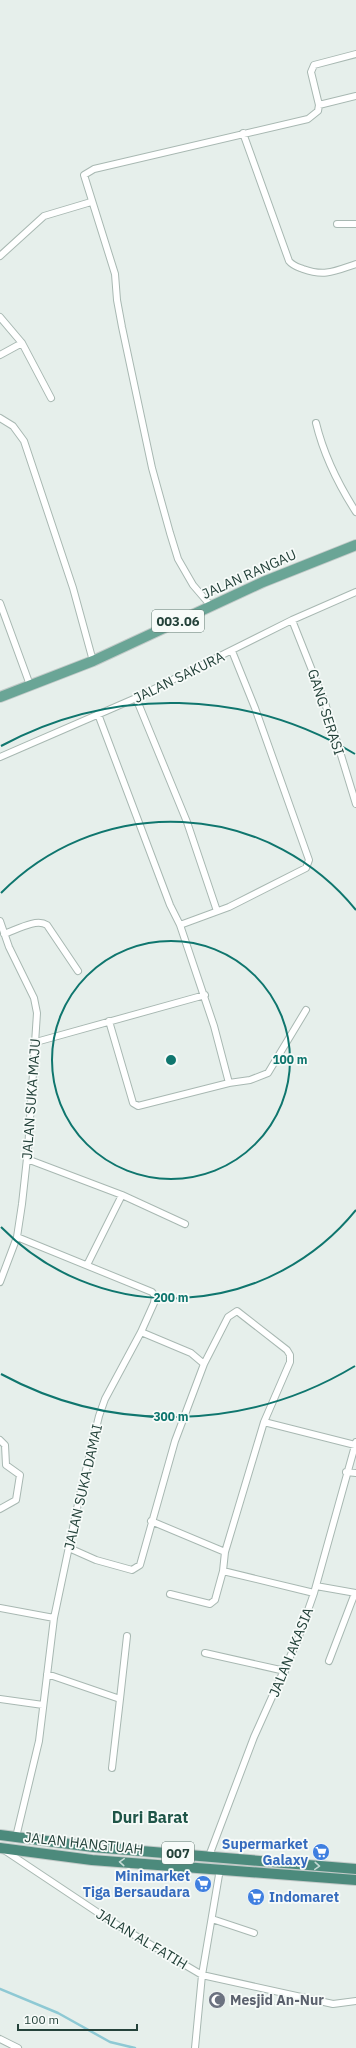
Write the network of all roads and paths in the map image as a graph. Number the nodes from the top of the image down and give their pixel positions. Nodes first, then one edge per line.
1 (356, 54) edge
2 (356, 96) edge
3 (319, 105) junction
4 (243, 133) junction
5 (91, 202) junction
6 (337, 224) dead end
7 (356, 224) edge
8 (0, 256) edge
9 (356, 264) edge
10 (0, 318) edge
11 (22, 343) junction
12 (0, 356) edge
13 (51, 398) dead end
14 (0, 418) edge
15 (316, 423) dead end
16 (356, 512) edge
17 (356, 545) edge
18 (356, 592) edge
19 (0, 603) edge
20 (211, 606) junction
21 (292, 620) junction
22 (232, 651) junction
23 (93, 661) junction
24 (30, 685) junction
25 (0, 697) edge
26 (136, 698) junction
27 (98, 714) junction
28 (0, 757) edge
29 (356, 804) edge
30 (217, 911) junction
31 (0, 921) edge
32 (180, 925) junction
33 (4, 934) junction
34 (78, 971) dead end
35 (205, 995) junction
36 (306, 1010) dead end
37 (109, 1021) junction
38 (36, 1042) junction
39 (229, 1083) junction
40 (27, 1159) junction
41 (122, 1195) junction
42 (185, 1224) dead end
43 (16, 1237) junction
44 (87, 1265) junction
45 (0, 1282) edge
46 (141, 1332) junction
47 (204, 1364) junction
48 (264, 1422) junction
49 (0, 1440) edge
50 (355, 1444) edge
51 (346, 1472) junction
52 (356, 1474) edge
53 (0, 1509) edge
54 (151, 1521) junction
55 (69, 1548) junction
56 (225, 1552) junction
57 (223, 1571) junction
58 (315, 1590) junction
59 (356, 1593) edge
60 (170, 1594) dead end
61 (0, 1608) edge
62 (54, 1618) junction
63 (128, 1636) dead end
64 (205, 1653) dead end
65 (329, 1661) dead end
66 (285, 1671) junction
67 (47, 1674) junction
68 (0, 1699) edge
69 (120, 1699) junction
70 (43, 1705) junction
71 (112, 1768) dead end
72 (0, 1835) edge
73 (16, 1837) junction
74 (1, 1849) edge
75 (209, 1856) junction
76 (220, 1869) junction
77 (356, 1869) edge
78 (356, 1880) edge
79 (212, 1918) junction
80 (254, 1933) dead end
81 (202, 1975) junction
82 (356, 2001) edge
83 (0, 2039) edge
84 (18, 2048) edge
85 (195, 2048) edge

1 - 3 street
2 - 3 street
3 - 4 street
4 - 5 street
4 - 9 street
5 - 8 street
5 - 20 street
6 - 7 street
10 - 11 street
11 - 12 street
11 - 13 street
14 - 23 street
15 - 16 street
17 - 20 main road, JALAN RANGAU / 003.06
18 - 21 street, JALAN SAKURA
19 - 24 street
20 - 23 main road, JALAN RANGAU / 003.06
21 - 22 street, JALAN SAKURA
21 - 29 street, GANG SERASI
22 - 26 street, JALAN SAKURA
22 - 30 street
23 - 24 main road, JALAN RANGAU / 003.06
24 - 25 main road, JALAN RANGAU / 003.06
26 - 27 street, JALAN SAKURA
26 - 30 street
27 - 28 street, JALAN SAKURA
27 - 32 street
30 - 32 street
31 - 33 street, JALAN SUKA MAJU
32 - 35 street
33 - 34 street
33 - 38 street, JALAN SUKA MAJU
35 - 37 street
35 - 39 street
36 - 39 street
37 - 38 street
37 - 39 street
38 - 40 street, JALAN SUKA MAJU
40 - 41 street
40 - 43 street, JALAN SUKA MAJU
41 - 42 street
41 - 44 street
43 - 44 street, JALAN SUKA DAMAI
43 - 45 street, JALAN SUKA MAJU
44 - 46 street, JALAN SUKA DAMAI
46 - 47 street
46 - 55 street, JALAN SUKA DAMAI
47 - 48 street
47 - 54 street
48 - 50 street
48 - 56 street
49 - 53 street
50 - 51 street, JALAN AKASIA
51 - 52 street
51 - 58 street, JALAN AKASIA
54 - 55 street
54 - 56 street
55 - 62 street, JALAN SUKA DAMAI
56 - 57 street
57 - 58 street
57 - 60 street
58 - 59 street
58 - 66 street, JALAN AKASIA
59 - 65 street
61 - 62 street
62 - 67 street, JALAN SUKA DAMAI
63 - 69 street
64 - 66 street
66 - 75 street, JALAN AKASIA
67 - 69 street
67 - 70 street, JALAN SUKA DAMAI
68 - 70 street
69 - 71 street
70 - 73 street, JALAN SUKA DAMAI
72 - 73 highway, JALAN HANGTUAH / 007
73 - 75 highway, JALAN HANGTUAH / 007
76 -> 74 highway, JALAN HANGTUAH / 007
74 - 81 street, JALAN AL FATIH
75 -> 77 highway, JALAN HANGTUAH / 007
76 - 78 highway, JALAN HANGTUAH / 007
76 - 79 street
79 - 80 street
79 - 81 street
81 - 82 street, JALAN AL FATIH
81 - 85 street
83 - 84 street

